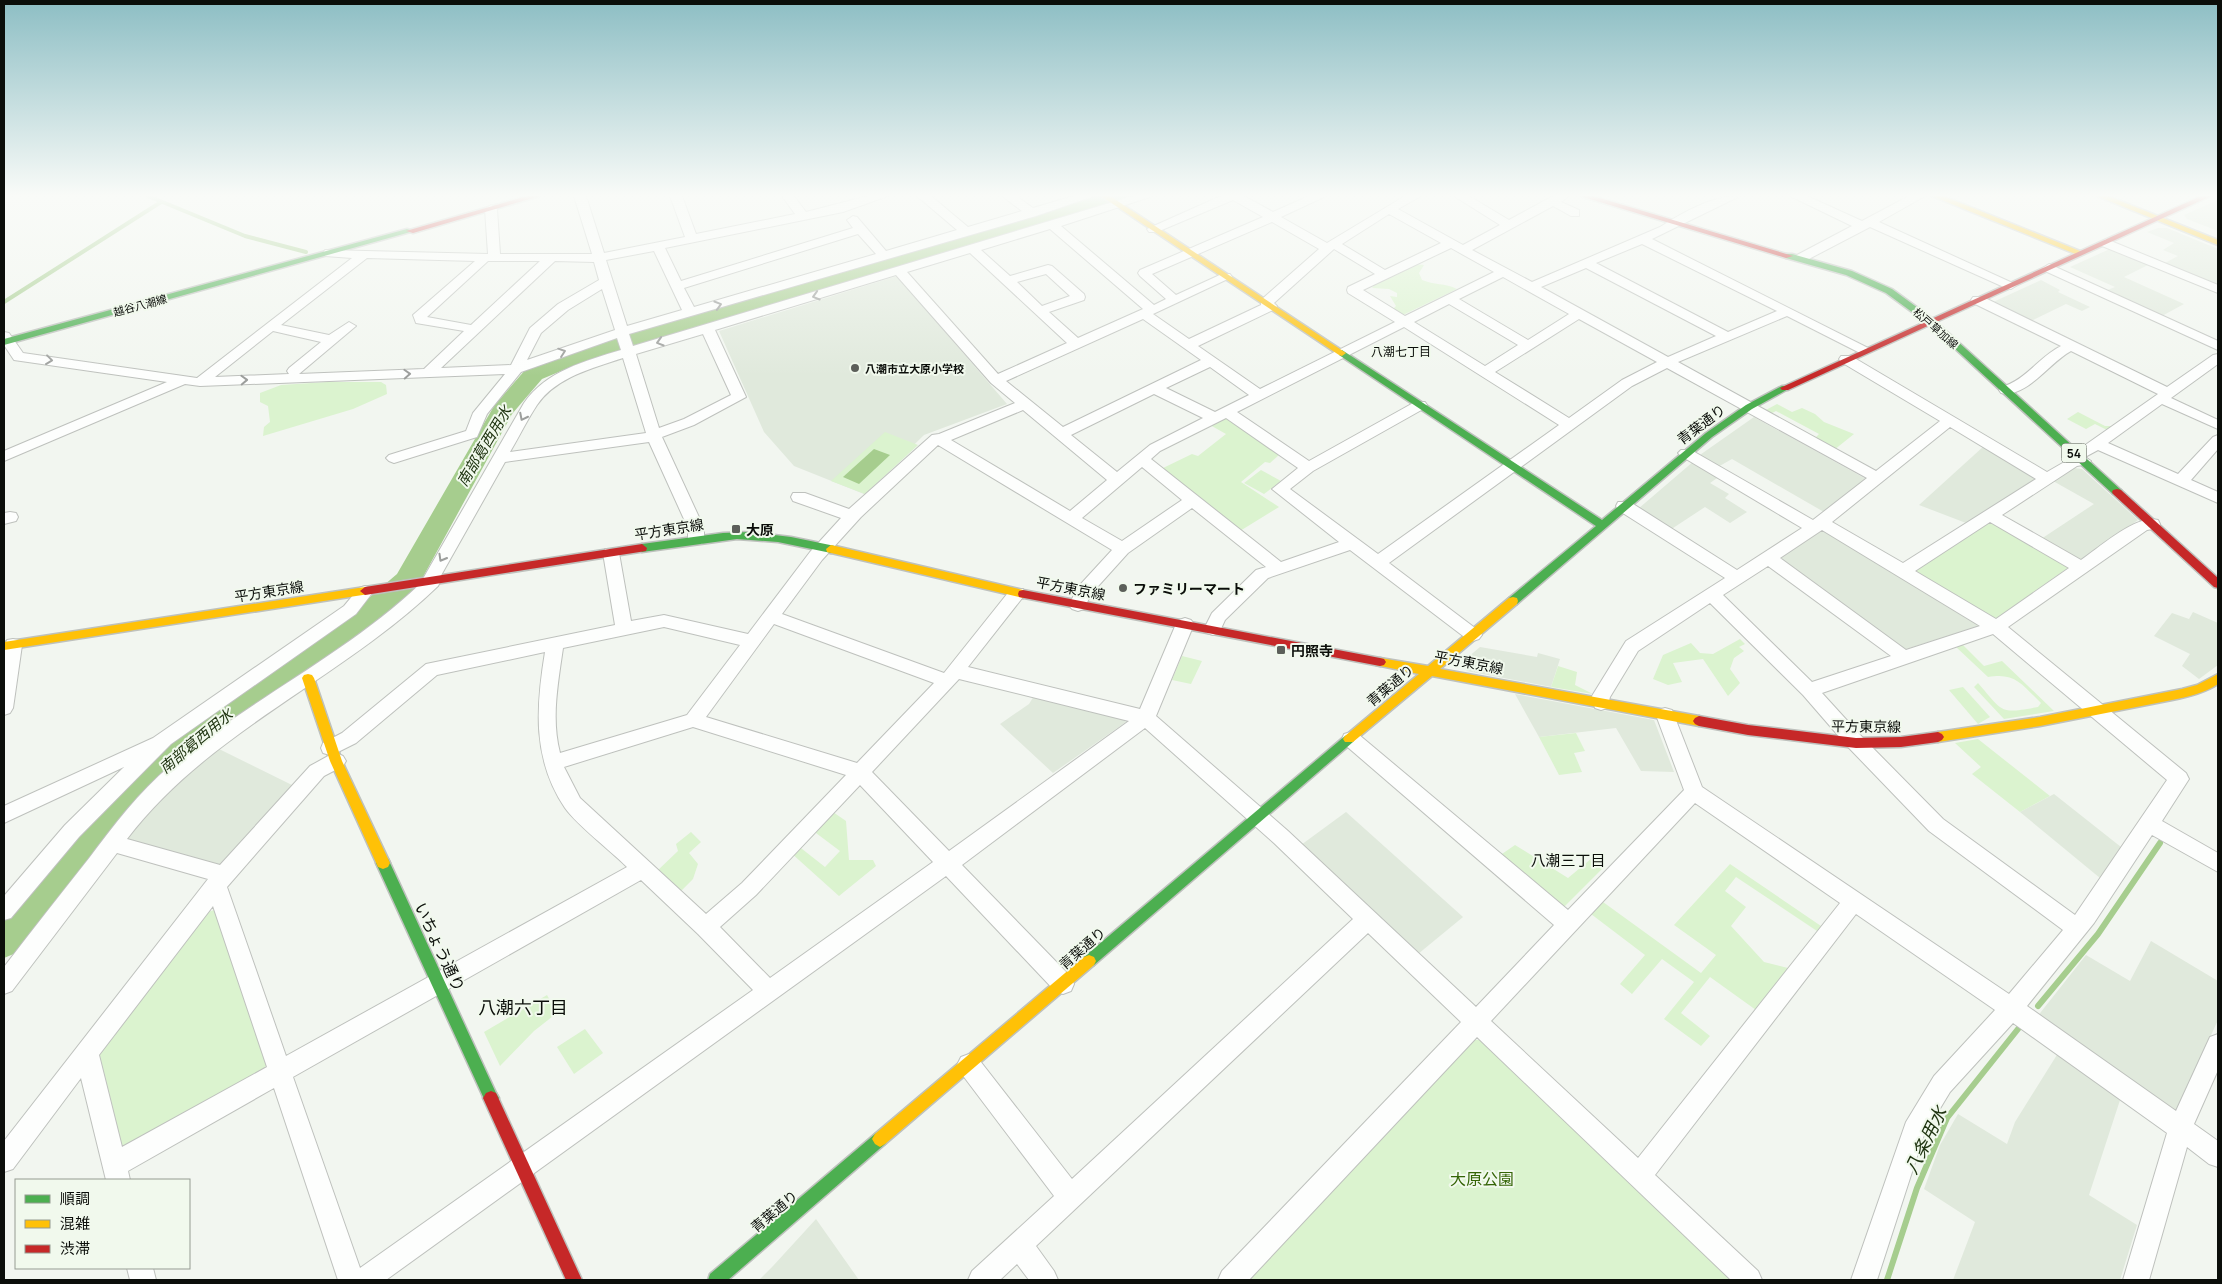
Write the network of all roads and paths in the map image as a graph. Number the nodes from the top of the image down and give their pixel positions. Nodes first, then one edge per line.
1 (318, 256) edge
2 (362, 256) edge
3 (421, 256) edge
4 (610, 256) edge
5 (662, 256) edge
6 (775, 256) edge
7 (791, 256) edge
8 (884, 256) edge
9 (950, 256) edge
10 (980, 256) edge
11 (1087, 256) edge
12 (1185, 256) edge
13 (1193, 256) edge
14 (1320, 256) edge
15 (1349, 256) edge
16 (1432, 256) edge
17 (1475, 256) edge
18 (1603, 256) edge
19 (1675, 256) edge
20 (1794, 256) edge
21 (1805, 256) edge
22 (1941, 256) edge
23 (2075, 256) edge
24 (2137, 256) edge
25 (489, 257) junction
26 (551, 258) junction
27 (599, 258) junction
28 (1801, 258) junction
29 (1586, 263) junction
30 (2049, 268) junction
31 (899, 271) junction
32 (1503, 272) junction
33 (1385, 275) junction
34 (1226, 277) junction
35 (807, 278) junction
36 (1007, 281) junction
37 (606, 282) junction
38 (2011, 285) junction
39 (677, 286) junction
40 (1531, 287) junction
41 (2218, 289) edge
42 (1450, 299) junction
43 (1174, 300) junction
44 (1978, 300) junction
45 (1268, 305) junction
46 (1040, 311) junction
47 (1788, 311) junction
48 (1148, 312) junction
49 (690, 313) junction
50 (1579, 314) junction
51 (1930, 321) junction
52 (1405, 322) junction
53 (349, 326) dead end
54 (272, 327) junction
55 (707, 328) junction
56 (474, 329) junction
57 (621, 333) junction
58 (1728, 337) junction
59 (5, 340) edge
60 (332, 340) junction
61 (1076, 344) junction
62 (1188, 345) junction
63 (2072, 345) junction
64 (1528, 346) junction
65 (2218, 346) edge
66 (627, 350) junction
67 (1865, 350) junction
68 (1342, 353) junction
69 (1846, 359) junction
70 (1210, 360) junction
71 (2216, 361) edge
72 (1667, 362) junction
73 (516, 369) junction
74 (294, 371) dead end
75 (1486, 372) junction
76 (427, 373) junction
77 (182, 380) junction
78 (996, 380) junction
79 (200, 382) junction
80 (1154, 388) junction
81 (2006, 390) junction
82 (1259, 395) junction
83 (2164, 396) junction
84 (1025, 404) junction
85 (1420, 405) junction
86 (1749, 407) junction
87 (1221, 415) junction
88 (1949, 421) junction
89 (1570, 425) junction
90 (2218, 425) edge
91 (1061, 434) junction
92 (654, 436) junction
93 (938, 438) junction
94 (2218, 440) edge
95 (2097, 444) junction
96 (1686, 453) junction
97 (4, 456) edge
98 (2079, 457) junction
99 (394, 458) dead end
100 (501, 458) junction
101 (1142, 460) junction
102 (1513, 465) junction
103 (1308, 468) junction
104 (1878, 478) junction
105 (2047, 479) junction
106 (1117, 480) junction
107 (2181, 481) junction
108 (800, 498) dead end
109 (2218, 498) edge
110 (1192, 500) junction
111 (1624, 506) junction
112 (1990, 515) junction
113 (852, 516) junction
114 (1071, 519) junction
115 (2152, 524) junction
116 (1602, 525) junction
117 (1818, 525) junction
118 (696, 540) junction
119 (1351, 544) junction
120 (824, 548) junction
121 (1122, 548) junction
122 (611, 553) junction
123 (1768, 558) junction
124 (1377, 563) junction
125 (1278, 568) junction
126 (2081, 568) junction
127 (1903, 571) junction
128 (1738, 578) junction
129 (427, 583) junction
130 (2218, 584) edge
131 (373, 590) junction
132 (1016, 593) junction
133 (1712, 595) junction
134 (1078, 605) junction
135 (771, 616) junction
136 (1185, 624) junction
137 (1996, 627) junction
138 (624, 629) junction
139 (1213, 629) junction
140 (1473, 635) junction
141 (752, 641) junction
142 (555, 643) junction
143 (8, 646) edge
144 (1904, 657) junction
145 (1431, 670) junction
146 (951, 676) junction
147 (308, 678) junction
148 (2218, 678) edge
149 (1809, 690) junction
150 (1601, 703) junction
151 (4, 708) edge
152 (2099, 711) junction
153 (1665, 715) junction
154 (1146, 718) junction
155 (693, 720) junction
156 (164, 739) junction
157 (1350, 739) junction
158 (1856, 743) junction
159 (333, 755) junction
160 (553, 763) junction
161 (859, 771) junction
162 (1694, 792) junction
163 (4, 815) edge
164 (1258, 816) junction
165 (2148, 823) junction
166 (112, 844) junction
167 (2218, 863) edge
168 (948, 864) junction
169 (643, 868) junction
170 (220, 880) junction
171 (1854, 900) junction
172 (4, 911) edge
173 (1368, 919) junction
174 (1569, 924) junction
175 (706, 927) junction
176 (2077, 928) junction
177 (438, 982) junction
178 (4, 984) edge
179 (1063, 984) junction
180 (768, 991) junction
181 (2010, 1008) junction
182 (1477, 1021) junction
183 (2218, 1045) edge
184 (87, 1053) junction
185 (969, 1065) junction
186 (280, 1072) junction
187 (2180, 1128) junction
188 (2218, 1155) edge
189 (4, 1160) edge
190 (524, 1169) junction
191 (116, 1172) edge
192 (1639, 1176) junction
193 (1070, 1197) junction
194 (1019, 1245) junction
195 (351, 1280) edge
196 (365, 1280) edge
197 (574, 1280) edge
198 (716, 1280) edge
199 (981, 1280) edge
200 (1045, 1280) edge
201 (1231, 1280) edge
202 (1749, 1280) edge
203 (1864, 1280) edge
204 (2136, 1280) edge

1 - 59 street, 越谷八潮線
2 - 54 street
3 - 25 street
4 - 27 street
5 - 39 street
6 - 39 street
7 - 35 street
8 - 35 street
9 - 31 street
10 - 36 street
11 - 48 street
12 - 43 street
13 - 34 street
14 - 45 street
15 - 33 street
16 - 33 street
17 - 32 street
18 - 29 street
19 - 47 street
20 - 28 street, 松戸草加線 / 54
21 - 28 street
22 - 38 street
23 - 30 street, 青葉通り
24 - 41 street
25 - 26 street
25 - 56 street
26 - 27 street
26 - 56 street
27 - 37 street
28 - 51 street, 松戸草加線 / 54
29 - 40 street
29 - 58 street
30 - 38 street, 青葉通り
30 - 65 street
31 -> 55 street
31 - 78 street
32 - 40 street
32 - 42 street
33 - 52 street
34 - 43 street
34 - 45 street
49 -> 35 street
36 - 46 street
36 - 46 street
37 - 57 street
37 - 73 street
38 - 44 street, 青葉通り
39 - 49 street
40 - 50 street
42 - 52 street
42 - 64 street
43 - 48 street
44 - 51 street, 青葉通り
44 - 63 street
45 - 62 street
45 - 68 street
46 - 61 street
47 - 58 street
47 - 67 street
48 - 61 street
48 - 62 street
49 - 57 street
50 - 64 street
50 - 72 street
51 - 67 street, 青葉通り
51 - 81 street, 松戸草加線 / 54
52 - 68 street
52 - 75 street
53 - 60 street
54 - 60 street
54 - 79 street
55 -> 66 street
55 - 92 street
56 - 76 street
57 - 66 street
73 -> 57 street
58 - 72 street
59 -> 77 street
60 - 74 street
61 - 78 street
62 - 70 street
63 - 81 street
63 - 83 street
64 - 75 street
66 - 92 street
66 -> 100 street
67 - 69 street, 青葉通り
68 - 82 street
68 - 85 street
69 - 86 street, 青葉通り
69 - 88 street
70 - 80 street
70 - 82 street
71 - 83 street
72 - 86 street
72 - 89 street
73 - 76 street
73 - 99 street
75 - 89 street
79 -> 76 street
77 - 79 street
77 - 97 street
78 - 84 street
80 - 87 street
80 - 91 street
81 - 98 street, 松戸草加線 / 54
82 - 87 street
83 - 90 street
83 - 95 street
84 - 91 street
84 - 93 street
85 - 102 street
85 - 103 street
86 - 96 street, 青葉通り
86 - 104 street
87 - 101 street
87 - 103 street
88 - 104 street
88 - 105 street
89 - 102 street
91 - 106 street
92 - 100 street
92 - 118 street
93 - 113 street
93 - 114 street
94 - 107 street
95 - 98 street
95 - 107 street
96 - 111 street, 青葉通り
96 - 117 street
98 - 105 street
98 - 115 street, 松戸草加線 / 54
100 -> 129 street
101 - 106 street
101 - 110 street
102 - 116 street
102 - 124 street
103 - 119 street
104 - 117 street
105 - 112 street
106 - 114 street
107 - 109 street
108 - 113 street
110 - 121 street
110 - 125 street
111 - 116 street, 青葉通り
111 - 128 street
112 - 126 street
112 - 127 street
113 - 120 street
114 - 121 street
115 - 126 street
115 - 130 street, 松戸草加線 / 54
116 - 140 street, 青葉通り
117 - 123 street
117 - 127 street
118 - 120 street, 平方東京線
118 - 122 street, 平方東京線
119 - 124 street
119 - 125 street
120 - 132 street, 平方東京線
120 - 135 street
121 - 134 street
122 - 129 street, 平方東京線
122 - 138 street
123 - 128 street
123 - 144 street
124 - 140 street
125 - 139 street
126 - 137 street
127 - 137 street
128 - 133 street
129 - 131 street, 平方東京線
129 - 147 street
131 - 143 street, 平方東京線
131 - 156 street
132 - 134 street, 平方東京線
132 - 146 street
133 - 149 street
133 - 150 street
134 - 136 street, 平方東京線
135 - 141 street
135 - 146 street
136 - 139 street, 平方東京線
136 - 154 street
137 - 144 street
137 - 152 street
138 - 141 street
138 - 142 street
139 - 145 street, 平方東京線
140 - 145 street, 青葉通り
141 - 155 street
142 - 159 street
142 - 160 street
143 - 151 street
144 - 149 street
145 - 150 street, 平方東京線
145 - 157 street, 青葉通り
146 - 154 street
146 - 161 street
147 - 159 street, いちょう通り
147 - 166 street
148 - 152 street, 平方東京線
149 - 158 street
150 - 153 street, 平方東京線
152 - 158 street, 平方東京線
152 - 165 street
153 - 158 street, 平方東京線
153 - 162 street
154 - 164 street
154 - 168 street
155 - 160 street
155 - 161 street
156 - 163 street
156 - 172 street
157 - 164 street, 青葉通り
157 - 174 street
158 - 176 street
159 - 170 street
159 - 177 street, いちょう通り
160 - 169 street
161 - 168 street
161 - 175 street
162 - 171 street
162 - 174 street
164 - 173 street
164 - 179 street, 青葉通り
165 - 167 street
165 - 176 street
166 - 170 street
166 - 178 street
168 - 179 street
168 - 180 street
169 - 175 street
169 - 177 street
170 - 184 street
170 - 186 street
171 - 181 street
171 - 192 street
173 - 182 street
173 - 193 street
174 - 182 street
175 - 180 street
176 - 181 street
177 - 186 street
177 - 190 street, いちょう通り
179 - 185 street, 青葉通り
180 - 190 street
181 - 187 street
181 - 203 street
182 - 192 street
182 - 201 street
183 - 187 street
184 - 189 street
184 - 191 street
185 - 193 street
185 - 198 street, 青葉通り
186 - 191 street
186 - 195 street
187 - 188 street
187 - 204 street
190 - 196 street
190 - 197 street, いちょう通り
192 - 202 street
193 - 194 street
194 - 199 street
194 - 200 street

